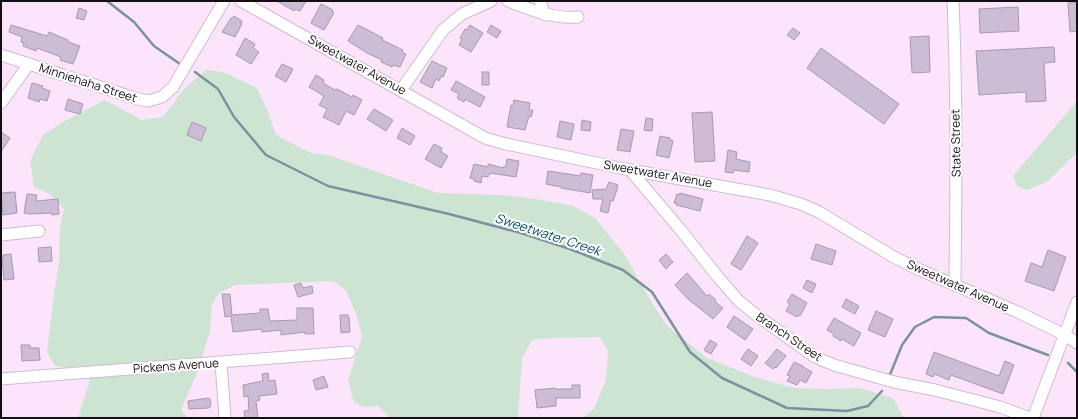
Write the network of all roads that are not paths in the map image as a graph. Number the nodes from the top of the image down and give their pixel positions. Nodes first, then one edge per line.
1 (224, 1) edge
2 (241, 1) edge
3 (491, 1) edge
4 (508, 1) edge
5 (540, 1) edge
6 (953, 1) edge
7 (546, 15) junction
8 (578, 17) dead end
9 (1, 55) edge
10 (29, 64) junction
11 (401, 90) junction
12 (1, 103) edge
13 (630, 170) junction
14 (39, 231) dead end
15 (1, 235) edge
16 (955, 285) junction
17 (1077, 302) edge
18 (1065, 335) junction
19 (1077, 344) edge
20 (350, 352) dead end
21 (221, 363) junction
22 (1, 379) edge
23 (225, 418) edge
24 (1032, 418) edge

1 - 10 street, Minniehaha Street
2 - 11 street, Sweetwater Avenue
3 - 11 street
4 - 7 street
5 - 7 street
6 - 16 street, State Street
7 - 8 street
9 - 10 street, Minniehaha Street
10 - 12 street
11 - 13 street, Sweetwater Avenue
13 - 16 street, Sweetwater Avenue
13 - 24 street, Branch Street
14 - 15 street
16 - 18 street, Sweetwater Avenue
17 - 18 street
18 - 19 street, Sweetwater Avenue
18 - 24 street
20 - 21 street, Pickens Avenue
21 - 22 street, Pickens Avenue
21 - 23 street

